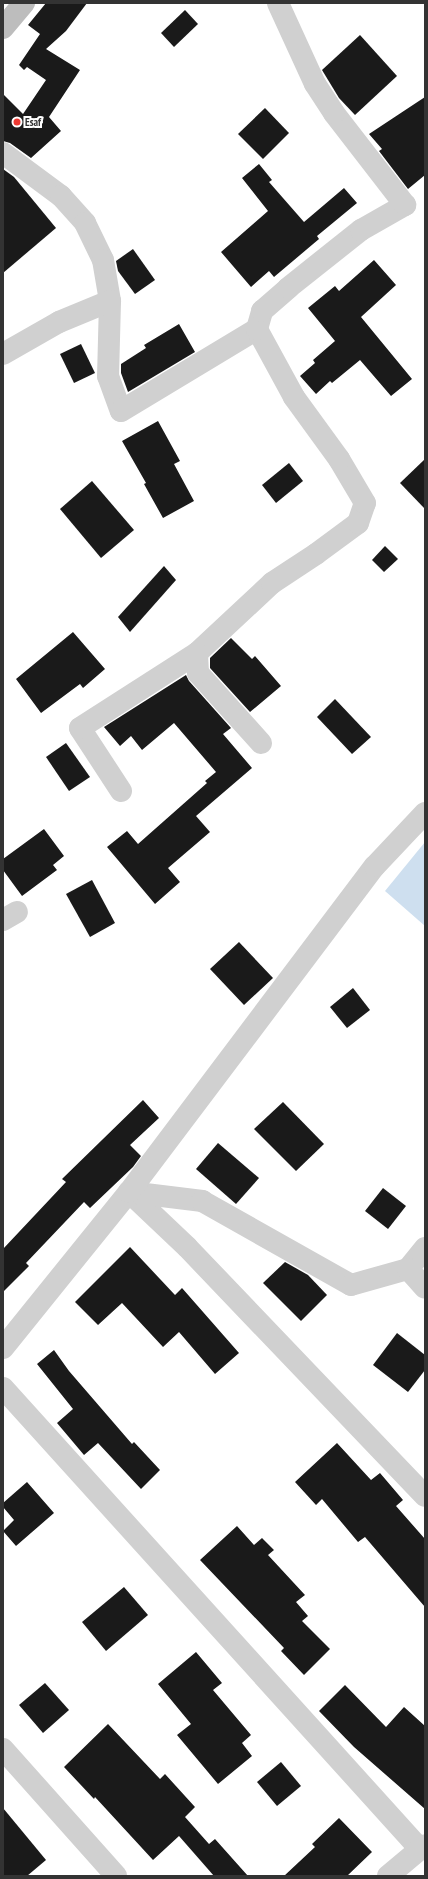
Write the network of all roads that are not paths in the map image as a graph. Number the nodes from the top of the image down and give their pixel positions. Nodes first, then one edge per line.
1 (24, 3) edge
2 (278, 3) edge
3 (3, 28) edge
4 (3, 153) edge
5 (110, 301) junction
6 (256, 329) junction
7 (3, 354) edge
8 (197, 653) junction
9 (261, 744) dead end
10 (121, 791) dead end
11 (425, 813) edge
12 (129, 1192) junction
13 (425, 1248) edge
14 (408, 1269) junction
15 (425, 1288) edge
16 (3, 1348) edge
17 (3, 1388) edge
18 (425, 1496) edge
19 (3, 1749) edge
20 (422, 1847) edge
21 (116, 1876) edge
22 (388, 1876) edge

1 - 3 street
2 - 6 street
4 - 5 street
5 - 6 street
5 - 7 street
6 - 8 street
8 - 9 street
8 - 10 street
11 - 12 street
12 - 14 street
12 - 16 street
12 - 18 street
13 - 14 street
14 - 15 street
17 - 20 street
19 - 21 street
20 - 22 street

